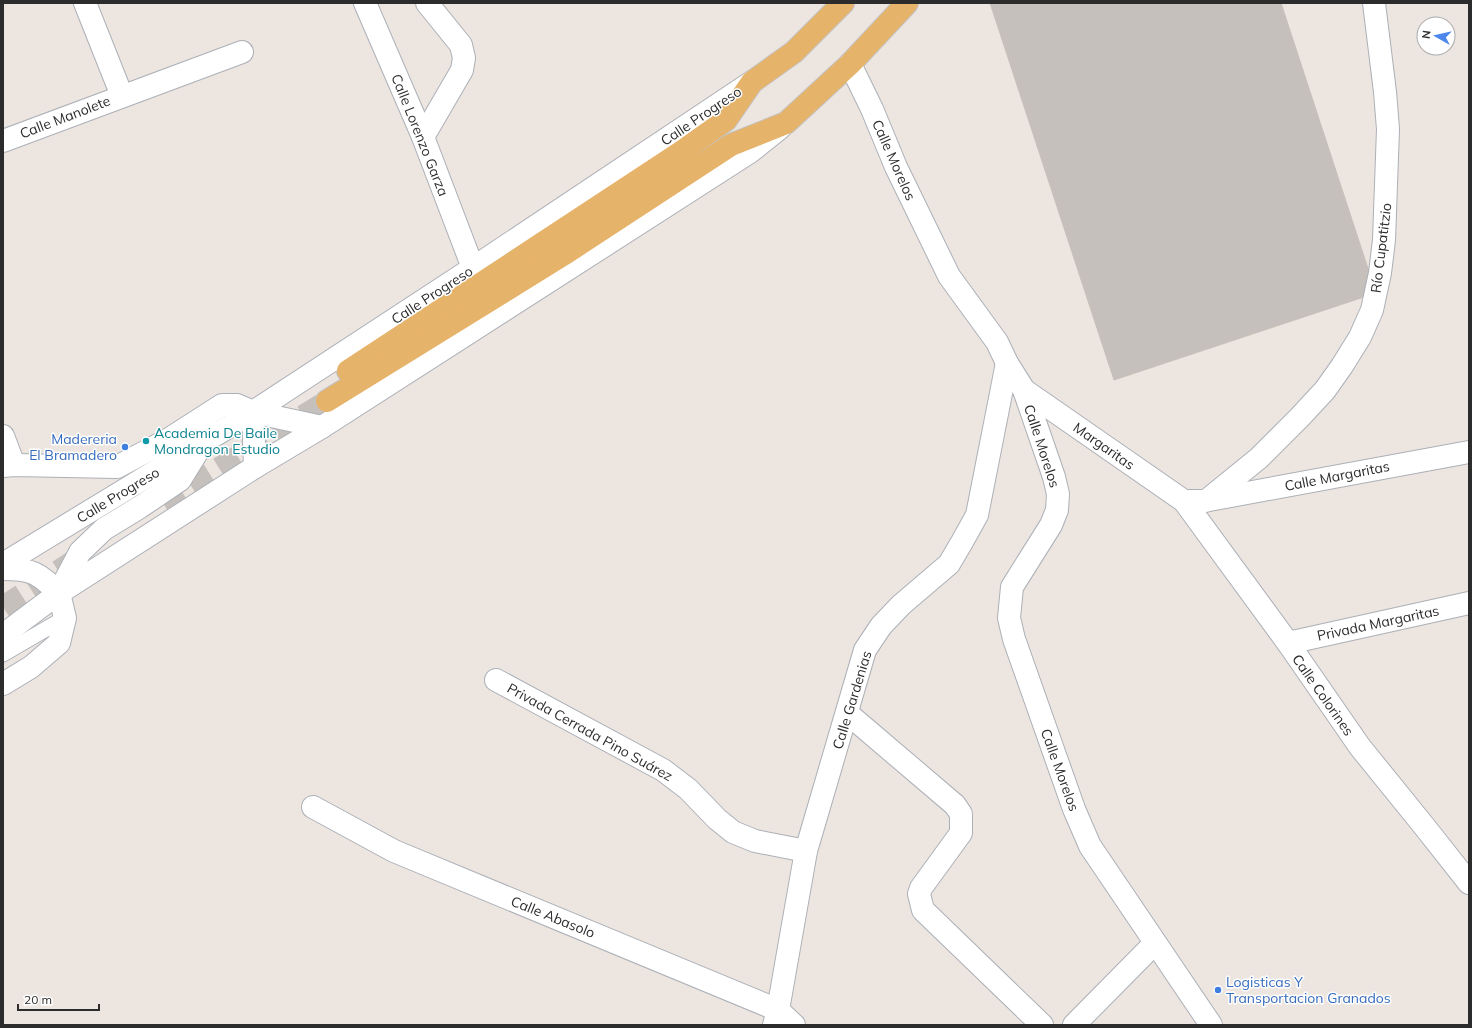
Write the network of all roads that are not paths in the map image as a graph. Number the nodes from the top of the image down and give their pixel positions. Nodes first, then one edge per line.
1 (85, 3) edge
2 (365, 3) edge
3 (427, 3) edge
4 (843, 3) edge
5 (908, 3) edge
6 (1374, 3) edge
7 (242, 52) dead end
8 (850, 64) junction
9 (752, 82) junction
10 (122, 96) junction
11 (786, 123) junction
12 (423, 137) junction
13 (3, 140) edge
14 (473, 268) junction
15 (1007, 363) junction
16 (1024, 390) junction
17 (253, 412) junction
18 (322, 427) junction
19 (3, 436) edge
20 (202, 443) junction
21 (1469, 452) edge
22 (8, 466) edge
23 (255, 467) junction
24 (1184, 501) junction
25 (1206, 501) junction
26 (3, 564) edge
27 (3, 569) edge
28 (59, 593) junction
29 (1469, 603) edge
30 (65, 618) junction
31 (3, 635) edge
32 (1288, 643) junction
33 (3, 654) edge
34 (496, 680) dead end
35 (3, 684) edge
36 (847, 713) junction
37 (313, 807) dead end
38 (806, 851) junction
39 (1469, 884) edge
40 (1155, 943) junction
41 (776, 1018) edge
42 (794, 1025) edge
43 (1042, 1025) edge
44 (1074, 1025) edge
45 (1211, 1025) edge

1 - 10 street, Calle Manolete
2 - 12 street, Calle Lorenzo Garza
3 - 12 street
4 - 9 main road, Calle Progreso
5 - 8 main road
6 - 25 street, Río Cupatitzio
7 - 10 street
8 - 11 main road
8 - 15 street, Calle Morelos
9 - 11 main road
9 - 14 street, Calle Progreso
10 - 13 street, Calle Manolete
11 - 18 street
12 - 14 street, Calle Lorenzo Garza
14 - 17 street, Calle Progreso
15 - 16 street, Calle Morelos
15 - 36 street, Calle Gardenias
16 - 24 street, Margaritas
16 - 40 street, Calle Morelos
17 - 18 street
17 - 20 street, Calle Progreso
17 - 22 street
17 - 23 street
18 - 23 street
19 - 22 street
20 - 26 street, Calle Progreso
20 - 28 street
21 - 25 street, Calle Margaritas
23 - 28 street
24 - 25 street
24 - 32 street, Calle Colorines
27 - 28 street
28 - 30 street
28 - 31 street
29 - 32 street, Privada Margaritas
30 - 33 lane
30 - 35 street
32 - 39 street, Calle Colorines
34 - 38 street, Privada Cerrada Pino Suárez
36 - 38 street, Calle Gardenias
36 - 43 street
37 - 41 street, Calle Abasolo
38 - 41 street, Calle Gardenias
40 - 44 street
40 - 45 street, Calle Morelos
41 - 42 street, Calle Abasolo

